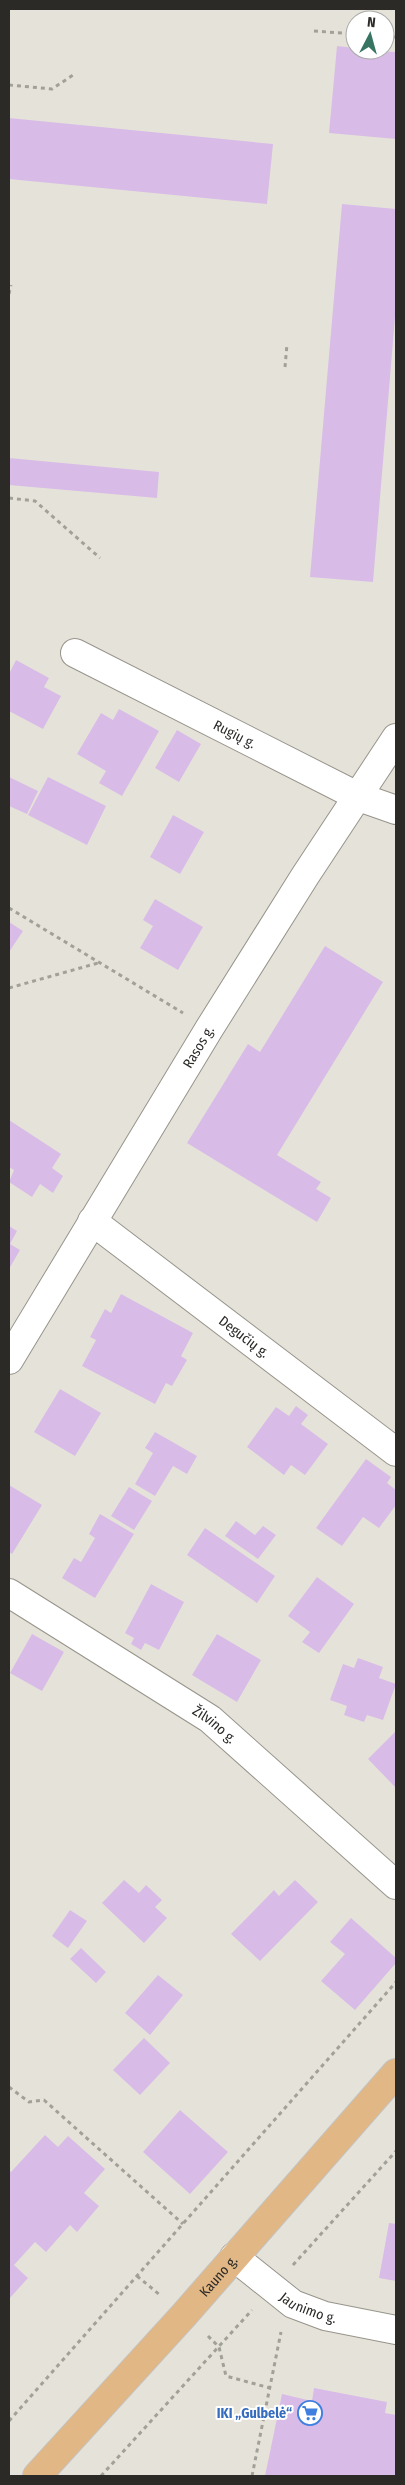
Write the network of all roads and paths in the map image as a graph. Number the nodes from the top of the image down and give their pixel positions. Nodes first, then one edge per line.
1 (314, 31) dead end
2 (345, 33) edge
3 (73, 75) dead end
4 (9, 85) edge
5 (11, 285) dead end
6 (9, 294) edge
7 (287, 344) dead end
8 (285, 367) dead end
9 (9, 498) edge
10 (100, 558) dead end
11 (75, 652) dead end
12 (396, 738) edge
13 (358, 797) junction
14 (396, 810) edge
15 (9, 908) edge
16 (98, 962) junction
17 (9, 988) edge
18 (209, 1029) junction
19 (92, 1221) junction
20 (9, 1360) edge
21 (396, 1452) edge
22 (9, 1593) edge
23 (396, 1886) edge
24 (396, 1982) edge
25 (396, 2073) edge
26 (9, 2087) edge
27 (396, 2150) edge
28 (183, 2224) junction
29 (234, 2257) junction
30 (280, 2294) junction
31 (396, 2330) edge
32 (9, 2421) edge
33 (37, 2476) edge
34 (101, 2476) edge
35 (252, 2476) edge

1 - 2 path
3 - 4 path
5 - 6 path
7 - 8 path
9 - 10 path
11 - 13 street, Rugių g.
12 - 13 street, Rasos g.
13 - 14 street, Rugių g.
13 - 18 street, Rasos g.
15 - 16 path
16 - 17 path
16 - 18 path
18 - 19 street, Rasos g.
19 - 20 street, Rasos g.
19 - 21 street, Degučių g.
22 - 23 street, Žilvino g.
24 - 28 path
25 - 29 main road, Kauno g.
26 - 28 path
27 - 30 path
28 - 32 path
29 - 30 street, Jaunimo g.
29 - 33 main road, Kauno g.
30 - 31 street, Jaunimo g.
30 - 34 path
30 - 35 path

